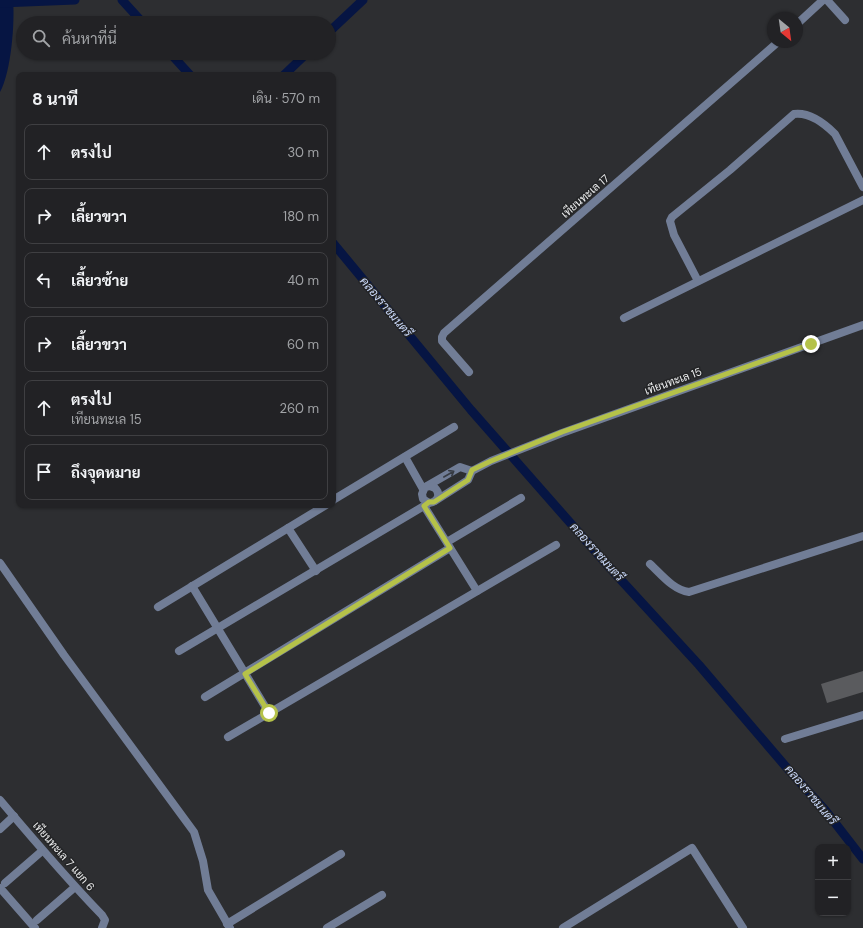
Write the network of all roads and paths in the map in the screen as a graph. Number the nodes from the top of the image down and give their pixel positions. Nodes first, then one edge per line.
1 (823, 0) edge
2 (827, 0) edge
3 (803, 18) edge
4 (845, 20) dead end
5 (771, 48) edge
6 (863, 187) edge
7 (863, 200) edge
8 (698, 281) junction
9 (624, 318) dead end
10 (863, 325) edge
11 (469, 372) dead end
12 (454, 427) dead end
13 (405, 457) junction
14 (472, 470) junction
15 (425, 488) junction
16 (336, 498) edge
17 (521, 498) dead end
18 (430, 503) junction
19 (321, 508) edge
20 (288, 528) junction
21 (863, 536) edge
22 (448, 545) junction
23 (556, 545) dead end
24 (0, 563) edge
25 (650, 564) dead end
26 (316, 571) junction
27 (192, 586) junction
28 (477, 591) junction
29 (158, 607) dead end
30 (218, 629) junction
31 (179, 651) dead end
32 (245, 674) junction
33 (205, 697) dead end
34 (269, 713) junction
35 (863, 715) edge
36 (228, 737) dead end
37 (785, 739) dead end
38 (0, 800) edge
39 (14, 816) junction
40 (0, 829) edge
41 (42, 851) junction
42 (341, 854) dead end
43 (2, 885) edge
44 (75, 886) junction
45 (382, 895) dead end
46 (36, 924) edge
47 (229, 926) edge
48 (102, 928) edge
49 (327, 928) edge
50 (563, 928) edge
51 (743, 928) edge

1 - 3 street
2 - 4 street
5 - 11 street, เทียนทะเล 17
6 - 8 street
7 - 8 street
8 - 9 street
10 - 14 street, เทียนทะเล 15
12 - 13 street
13 - 15 street
13 - 16 street
15 -> 14 street
14 - 18 street
15 - 18 street
15 - 18 street
17 - 22 street
18 - 22 street
18 - 26 street
19 - 20 street
20 - 26 street
20 - 27 street
21 - 25 street
22 - 28 street
22 - 32 street
23 - 28 street
24 - 47 street
26 - 30 street
27 - 29 street
27 - 30 street
28 - 34 street
30 - 31 street
30 - 32 street
32 - 33 street
32 - 34 street
34 - 36 street
35 - 37 street
38 - 39 street, เทียนทะเล 7 แยก 6
39 - 40 street
39 - 41 street, เทียนทะเล 7 แยก 6
41 - 43 street
41 - 44 street, เทียนทะเล 7 แยก 6
42 - 47 street
43 - 46 street
44 - 46 street
44 - 48 street, เทียนทะเล 7 แยก 6
45 - 49 street
50 - 51 street

